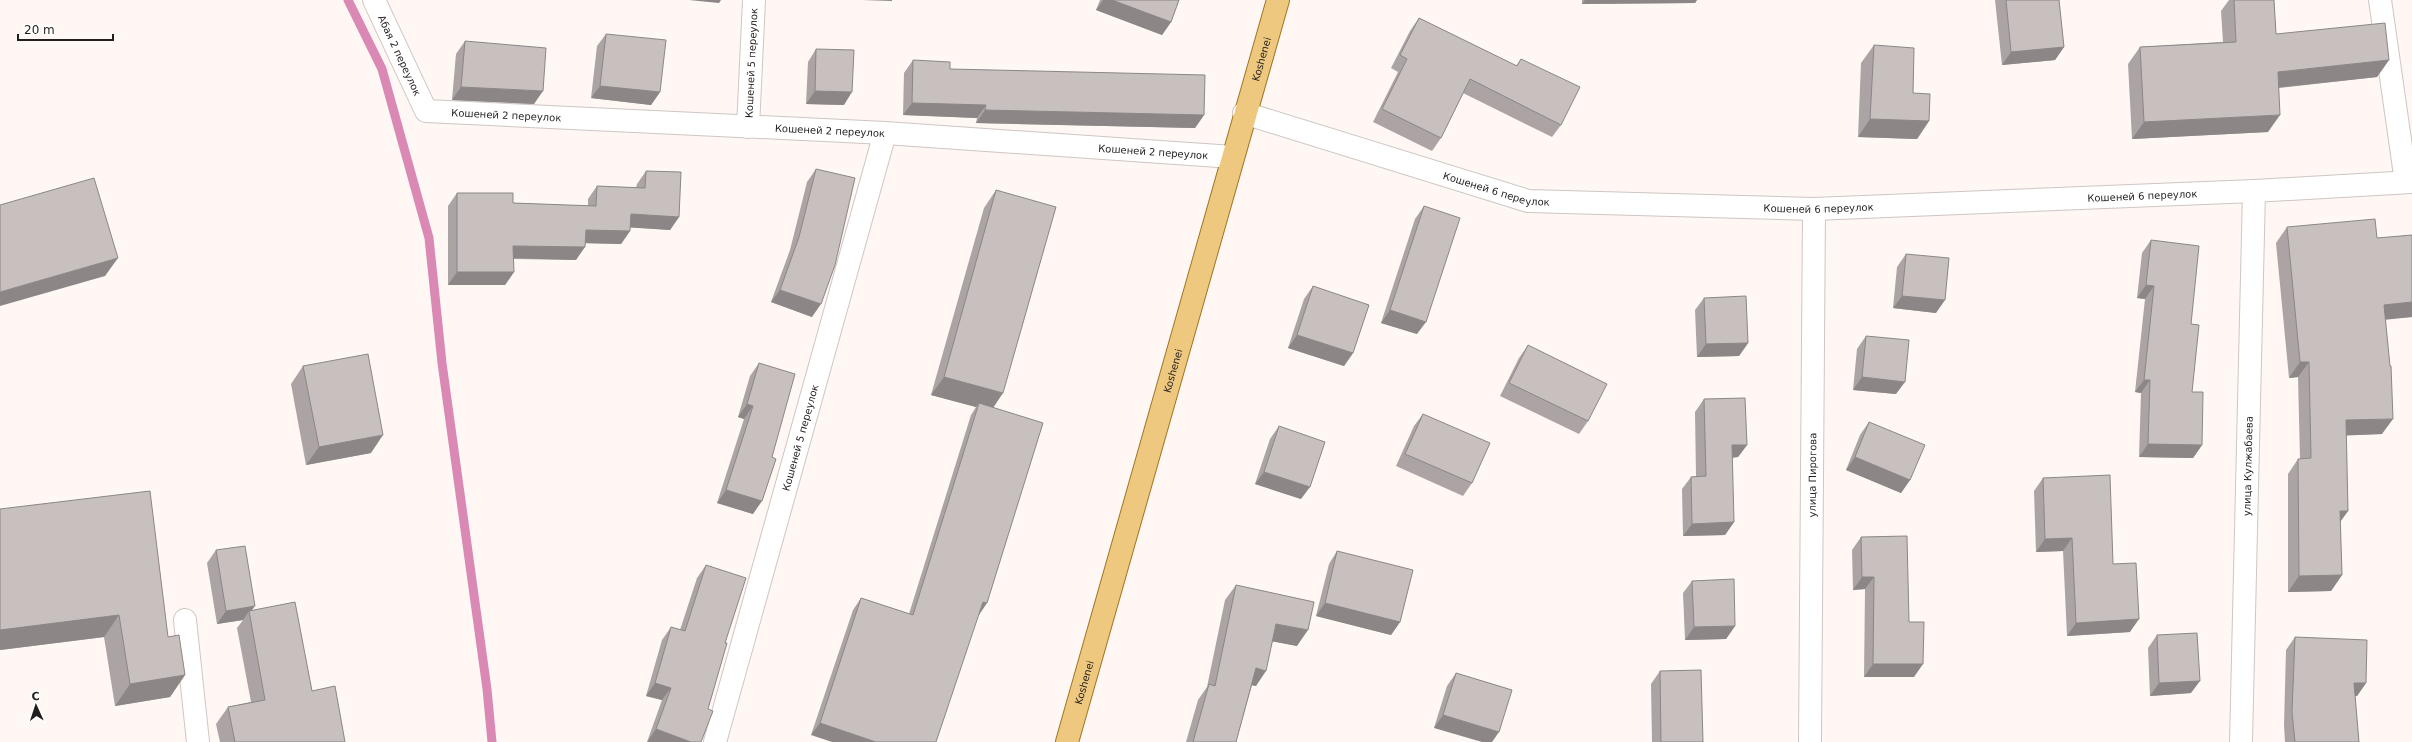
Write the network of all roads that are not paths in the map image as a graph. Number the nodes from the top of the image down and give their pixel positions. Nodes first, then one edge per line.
1 (374, 0) edge
2 (754, 0) edge
3 (1278, 0) edge
4 (2380, 0) edge
5 (426, 111) joint
6 (1244, 113) junction
7 (748, 127) junction
8 (885, 133) junction
9 (1233, 157) junction
10 (2409, 182) edge
11 (2254, 191) junction
12 (1814, 209) junction
13 (185, 620) dead end
14 (198, 742) edge
15 (715, 742) edge
16 (1067, 742) edge
17 (1810, 742) edge
18 (2242, 742) edge

1 - 5 street, Абая 2 переулок
2 - 7 street, Кошеней 5 переулок
3 - 6 main road, Koshenei
4 - 10 street, Кошеней 6 переулок
5 - 7 street, Кошеней 2 переулок
6 - 9 main road, Koshenei
6 - 12 street, Кошеней 6 переулок
7 - 8 street, Кошеней 2 переулок
8 - 9 street, Кошеней 2 переулок
8 - 15 street, Кошеней 5 переулок
9 - 16 main road, Koshenei
10 - 11 street, Кошеней 6 переулок
11 - 12 street, Кошеней 6 переулок
11 - 18 street, улица Кулжабаева
12 - 17 street, улица Пирогова
13 - 14 street

